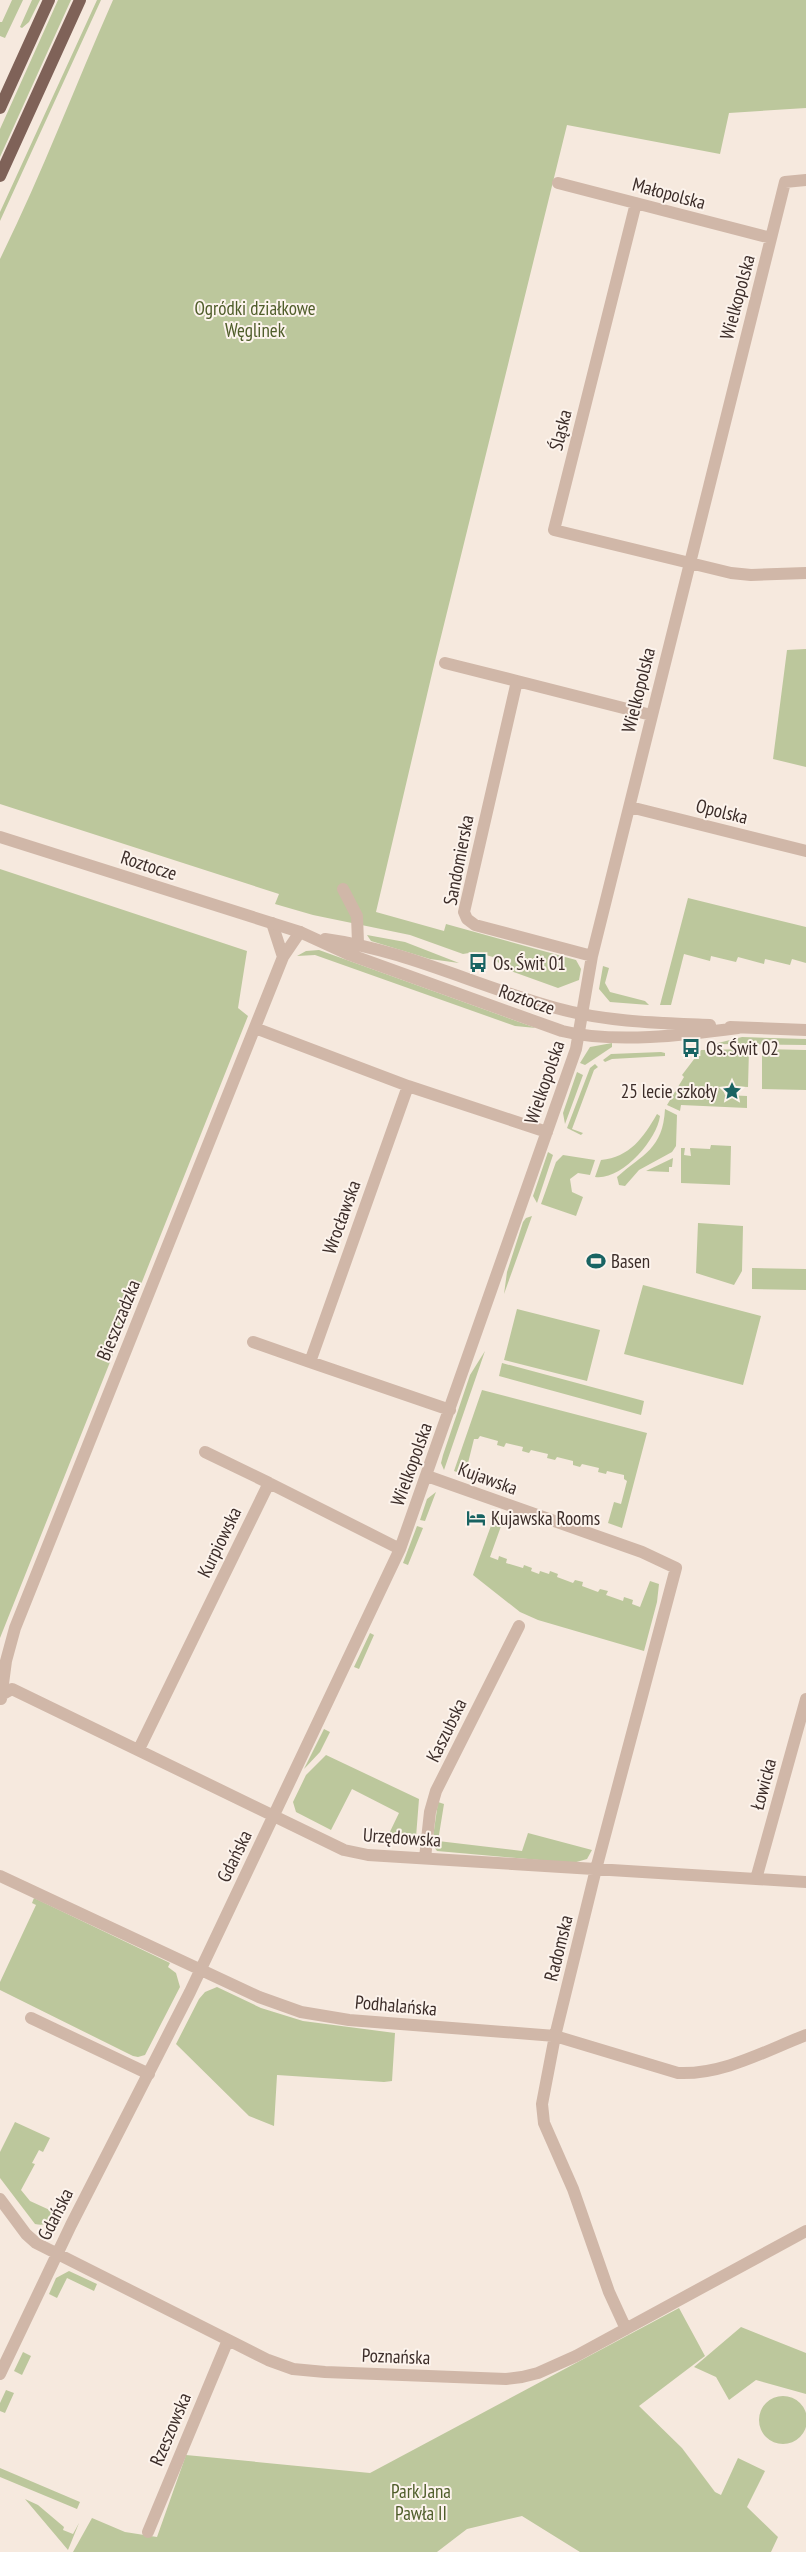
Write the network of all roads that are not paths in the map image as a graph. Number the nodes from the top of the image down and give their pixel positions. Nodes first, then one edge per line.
1 (49, 0) edge
2 (80, 0) edge
3 (0, 108) edge
4 (0, 176) edge
5 (806, 180) edge
6 (558, 183) dead end
7 (636, 203) junction
8 (771, 238) junction
9 (689, 562) junction
10 (806, 573) edge
11 (445, 663) dead end
12 (517, 681) junction
13 (651, 714) junction
14 (630, 807) junction
15 (0, 837) edge
16 (806, 851) edge
17 (343, 888) dead end
18 (272, 924) junction
19 (300, 932) junction
20 (315, 937) junction
21 (358, 943) junction
22 (284, 956) junction
23 (592, 956) junction
24 (582, 1014) junction
25 (256, 1028) junction
26 (738, 1028) junction
27 (806, 1030) edge
28 (579, 1034) junction
29 (408, 1086) junction
30 (547, 1132) junction
31 (253, 1342) dead end
32 (310, 1362) junction
33 (450, 1410) junction
34 (205, 1452) dead end
35 (427, 1476) junction
36 (269, 1483) junction
37 (400, 1549) junction
38 (676, 1568) joint
39 (519, 1626) dead end
40 (2, 1698) edge
41 (806, 1699) edge
42 (139, 1749) junction
43 (274, 1816) junction
44 (425, 1858) junction
45 (596, 1869) junction
46 (0, 1876) edge
47 (756, 1879) junction
48 (806, 1882) edge
49 (200, 1969) junction
50 (31, 2018) dead end
51 (806, 2035) edge
52 (555, 2036) junction
53 (148, 2074) junction
54 (0, 2199) edge
55 (806, 2231) edge
56 (57, 2252) junction
57 (626, 2329) junction
58 (228, 2340) junction
59 (0, 2374) edge
60 (148, 2532) dead end

1 - 3 main road
2 - 4 main road
5 - 8 street, Wielkopolska
6 - 7 street, Małopolska
7 - 8 street, Małopolska
7 - 9 street, Śląska
8 - 9 street, Wielkopolska
9 - 10 street
9 - 13 street, Wielkopolska
11 - 12 street
12 - 13 street
12 - 23 street, Sandomierska
13 - 14 street, Wielkopolska
14 - 16 street, Opolska
14 - 23 street, Wielkopolska
15 - 18 street, Roztocze
17 - 21 street
18 - 19 street, Roztocze
18 - 22 street
19 - 20 street, Roztocze
19 - 22 street, Bieszczadzka
20 - 21 street, Roztocze
20 - 28 street, Roztocze
21 - 24 street, Roztocze
22 - 25 street, Bieszczadzka
23 - 24 street, Wielkopolska
24 - 26 street, Roztocze
24 - 28 street, Wielkopolska
25 - 29 street
25 - 40 street, Bieszczadzka
26 - 27 street, Roztocze
26 - 28 street, Roztocze
28 - 30 street, Wielkopolska
29 - 30 street
29 - 32 street, Wrocławska
30 - 33 street, Wielkopolska
31 - 32 street
32 - 33 street
33 - 35 street, Wielkopolska
34 - 36 street
35 - 37 street, Wielkopolska
35 - 38 street, Kujawska
36 - 37 street
36 - 42 street, Kurpiowska
37 - 43 street, Wielkopolska
38 - 45 street, Radomska
39 - 44 street, Kaszubska
40 - 42 street, Urzędowska
41 - 47 street, Łowicka
42 - 43 street, Urzędowska
43 - 44 street, Urzędowska
43 - 49 street, Gdańska
44 - 45 street, Urzędowska
45 - 47 street, Urzędowska
45 - 52 street, Radomska
46 - 49 street, Podhalańska
47 - 48 street, Urzędowska
49 - 52 street, Podhalańska
49 - 53 street, Gdańska
50 - 53 street
51 - 52 street, Podhalańska
52 - 57 street, Radomska
53 - 56 street, Gdańska
54 - 56 street, Poznańska
55 - 57 street, Poznańska
56 - 58 street, Poznańska
56 - 59 street, Gdańska
57 - 58 street, Poznańska
58 - 60 street, Rzeszowska

